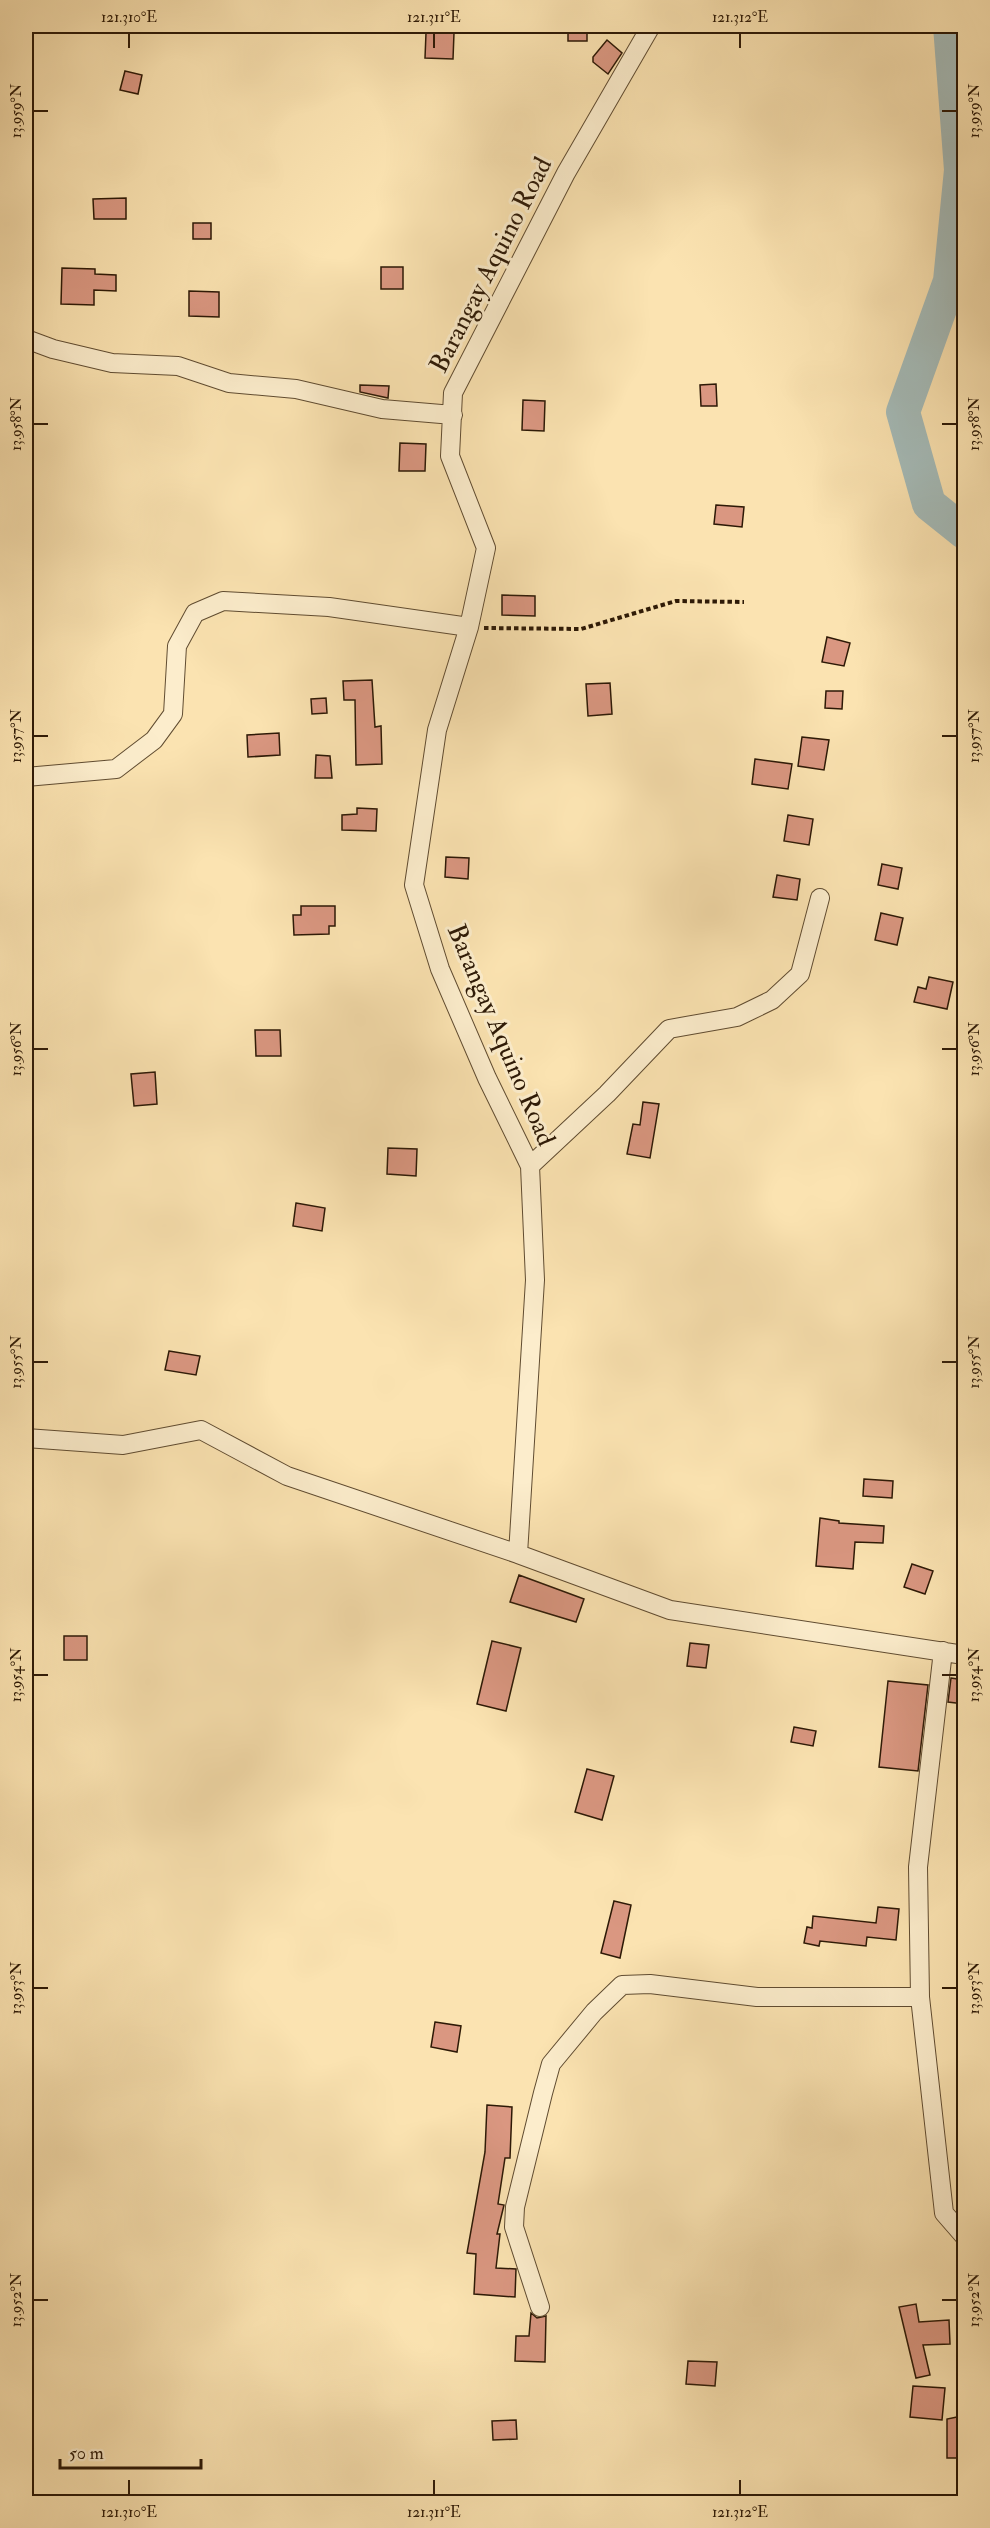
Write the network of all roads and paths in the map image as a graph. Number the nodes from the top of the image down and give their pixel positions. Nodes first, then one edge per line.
1 (651, 26) edge
2 (26, 339) edge
3 (453, 415) junction
4 (744, 602) dead end
5 (469, 627) junction
6 (26, 777) edge
7 (820, 898) dead end
8 (530, 1166) junction
9 (26, 1438) edge
10 (518, 1554) junction
11 (944, 1651) junction
12 (964, 1655) edge
13 (920, 1997) junction
14 (964, 2236) edge
15 (540, 2307) dead end

1 - 3 street, Barangay Aquino Road
2 - 3 street
3 - 5 street, Barangay Aquino Road
4 - 5 path
5 - 6 street
5 - 8 street, Barangay Aquino Road
7 - 8 street
8 - 10 street, Barangay Aquino Road
9 - 10 street
10 - 11 street
11 - 12 street
11 - 13 street
13 - 14 street
13 - 15 street

